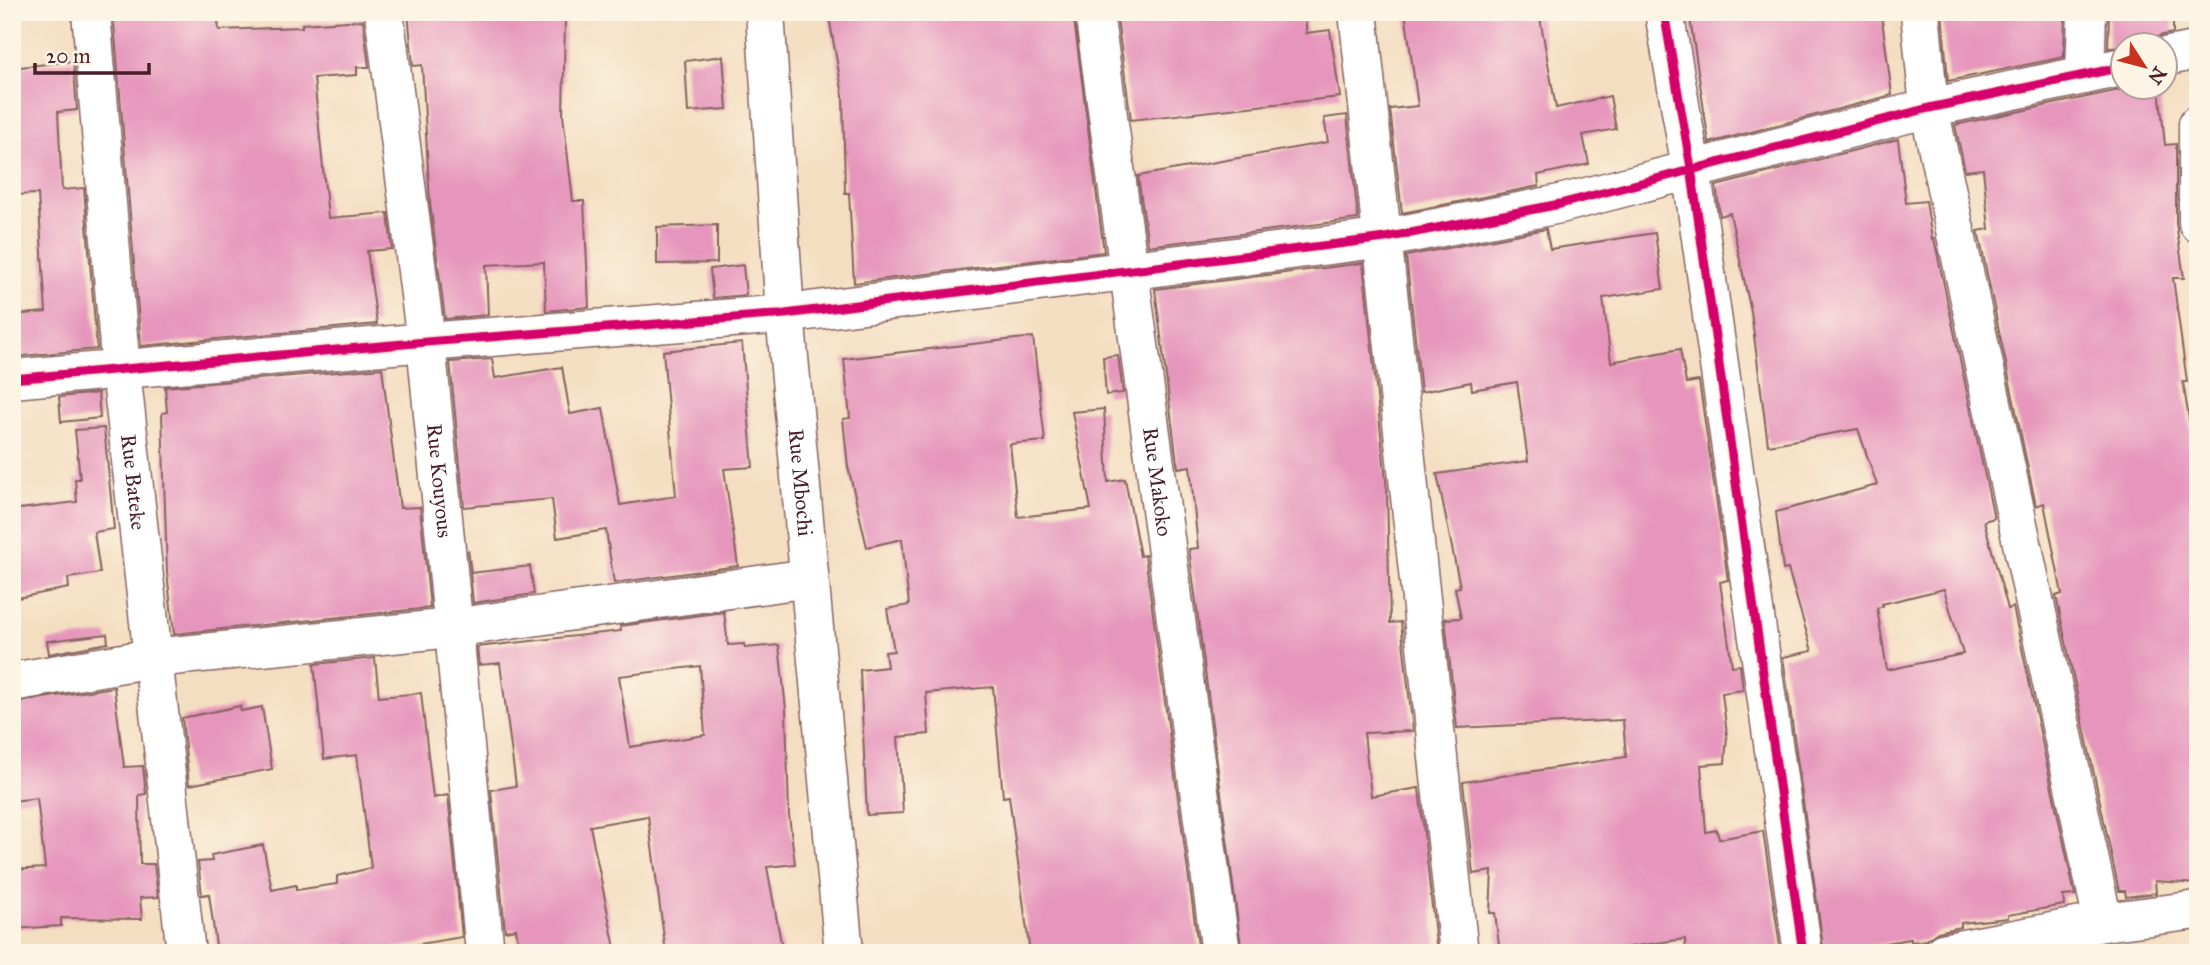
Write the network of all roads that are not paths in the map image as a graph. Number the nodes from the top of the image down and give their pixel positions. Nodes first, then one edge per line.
1 (91, 12) edge
2 (384, 12) edge
3 (765, 12) edge
4 (1094, 12) edge
5 (1358, 12) edge
6 (1664, 12) edge
7 (1920, 12) edge
8 (2087, 12) edge
9 (2198, 50) edge
10 (2178, 54) edge
11 (2108, 70) edge
12 (2085, 75) junction
13 (1929, 108) junction
14 (2198, 124) edge
15 (1691, 168) junction
16 (2198, 223) edge
17 (1385, 238) junction
18 (1128, 271) junction
19 (785, 314) junction
20 (426, 342) junction
21 (121, 371) junction
22 (12, 379) edge
23 (809, 578) junction
24 (452, 628) junction
25 (152, 658) junction
26 (12, 682) edge
27 (2198, 910) edge
28 (2103, 922) junction
29 (186, 953) edge
30 (485, 953) edge
31 (844, 953) edge
32 (1221, 953) edge
33 (1459, 953) edge
34 (1803, 953) edge
35 (1943, 953) edge

1 - 21 street, Rue Bateke
2 - 20 street, Rue Kouyous
3 - 19 street, Rue Mbochi
4 - 18 street, Rue Makoko
5 - 17 street
6 - 15 street
7 - 13 street
8 - 12 street
9 - 10 street
11 - 12 street
12 - 13 street
13 - 15 street
13 - 28 street
14 - 16 street
15 - 17 street
15 - 34 street
17 - 18 street
17 - 33 street
18 - 19 street
18 - 32 street, Rue Makoko
19 - 20 street
19 - 23 street, Rue Mbochi
20 - 21 street
20 - 24 street, Rue Kouyous
21 - 22 street
21 - 25 street, Rue Bateke
23 - 24 street
23 - 31 street, Rue Mbochi
24 - 25 street
24 - 30 street, Rue Kouyous
25 - 26 street
25 - 29 street, Rue Bateke
27 - 28 street
28 - 35 street

